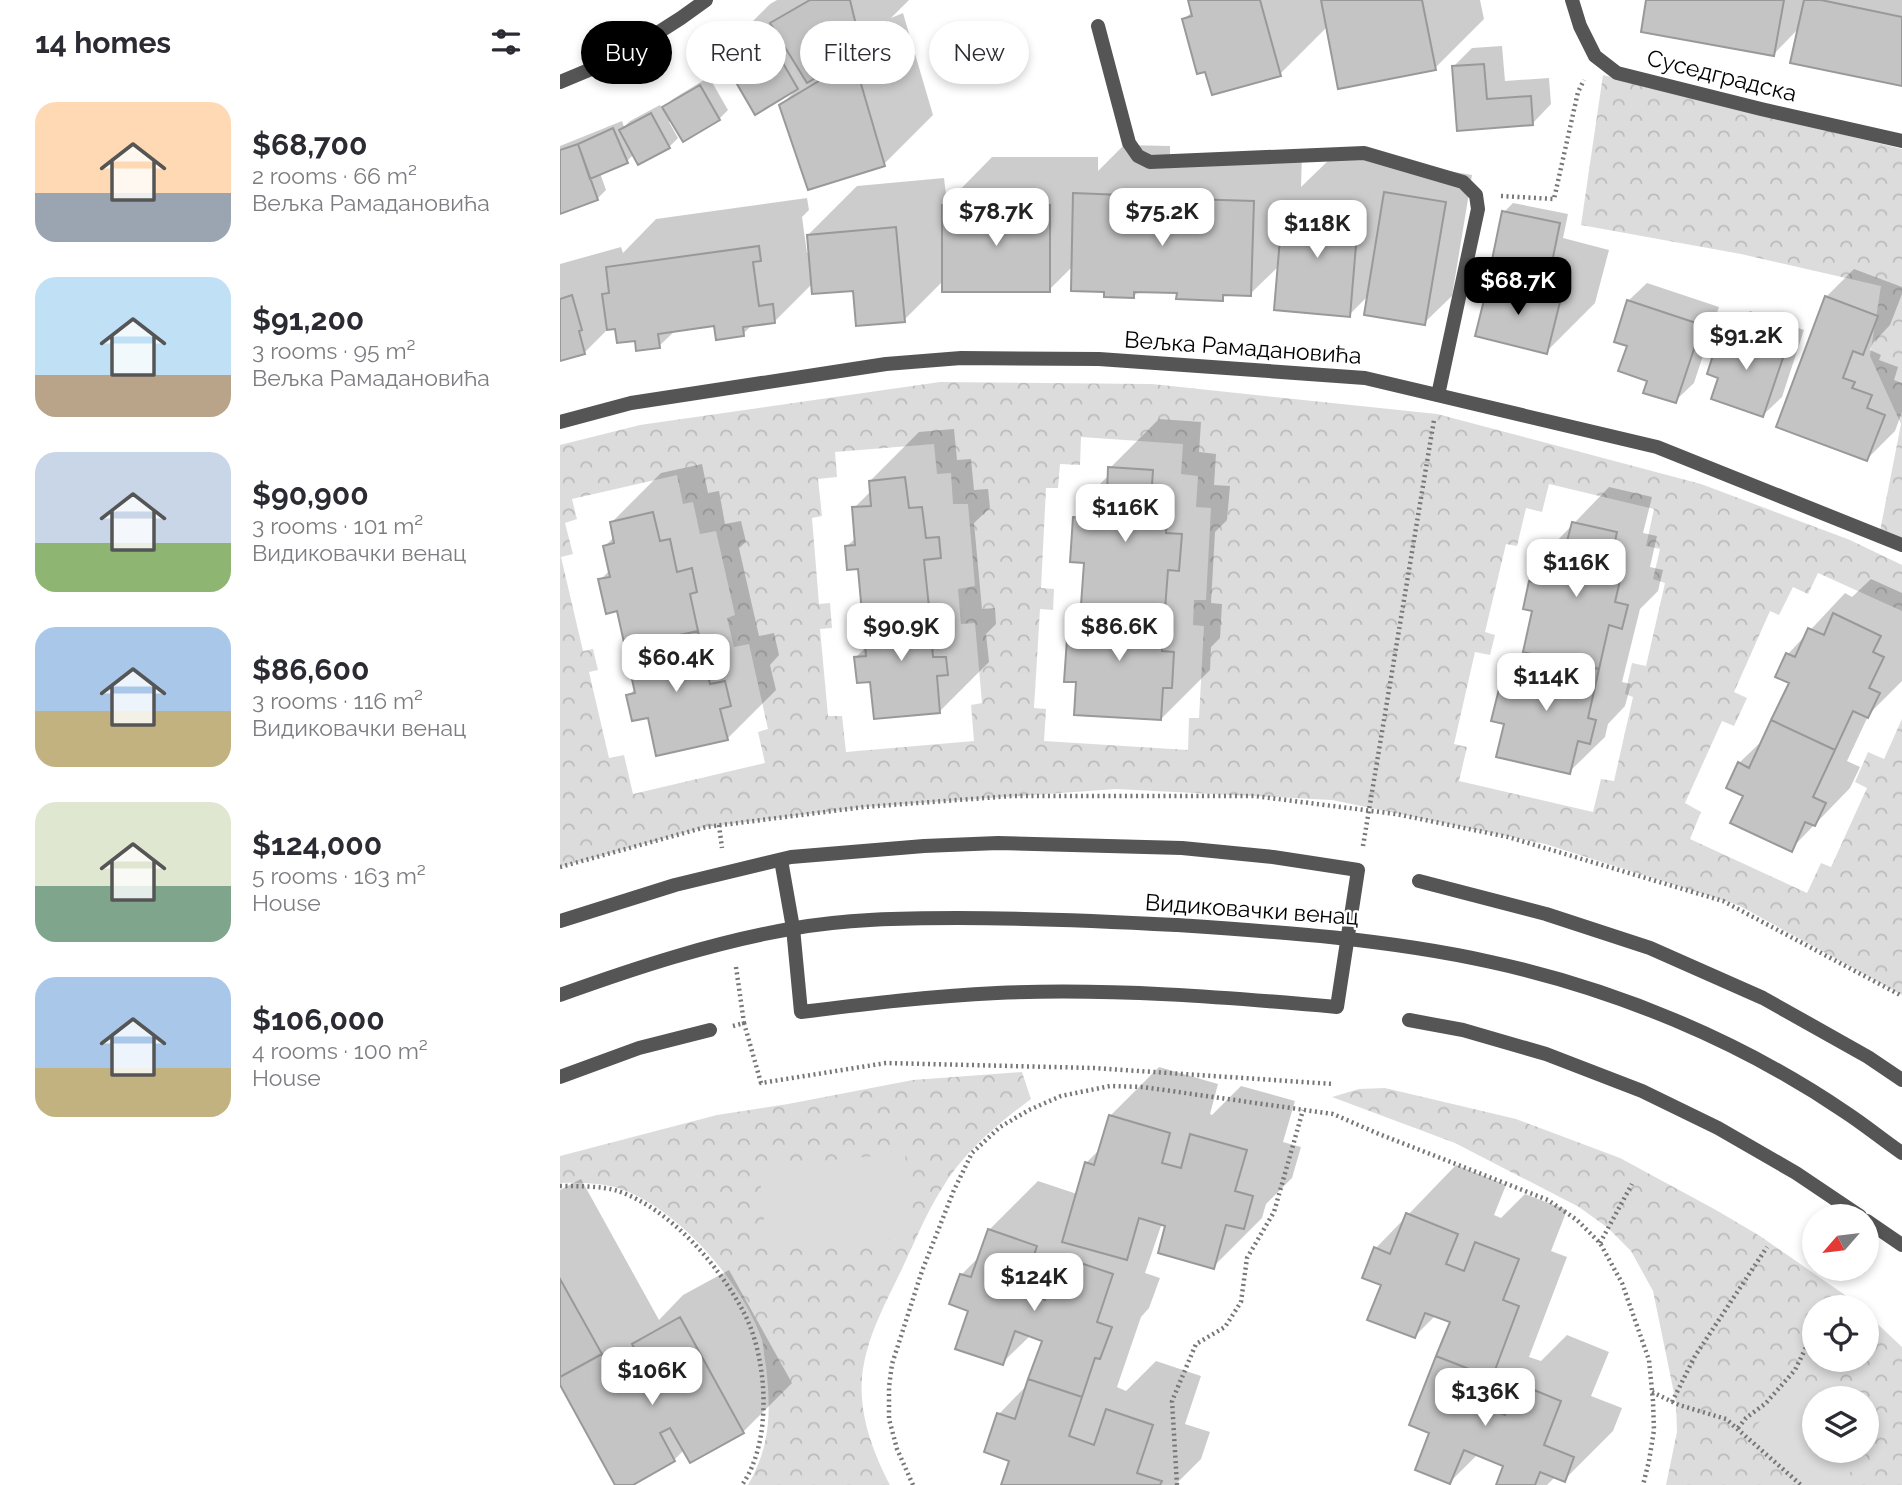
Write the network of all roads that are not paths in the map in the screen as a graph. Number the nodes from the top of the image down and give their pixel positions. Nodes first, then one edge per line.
1 (706, 0) edge
2 (1572, 0) edge
3 (1098, 26) dead end
4 (560, 82) edge
5 (1902, 141) edge
6 (1438, 395) junction
7 (560, 422) edge
8 (1902, 545) edge
9 (780, 860) junction
10 (1419, 881) dead end
11 (560, 921) edge
12 (793, 928) junction
13 (1347, 938) junction
14 (560, 995) edge
15 (1409, 1020) dead end
16 (710, 1030) road end
17 (560, 1077) edge
18 (1902, 1080) edge
19 (1902, 1153) edge
20 (1842, 1204) edge
21 (1880, 1228) edge
22 (1900, 1239) edge

1 - 4 street
2 - 5 street, Суседградска
3 - 6 street
6 - 7 street, Вељка Рамадановића
6 - 8 street, Вељка Рамадановића
9 - 11 street
9 - 12 street
9 - 13 street
10 - 18 street
12 - 13 street, Видиковачки венац
12 - 13 street
12 - 14 street, Видиковачки венац
13 - 19 street, Видиковачки венац
15 - 20 street
16 - 17 street
21 - 22 street

